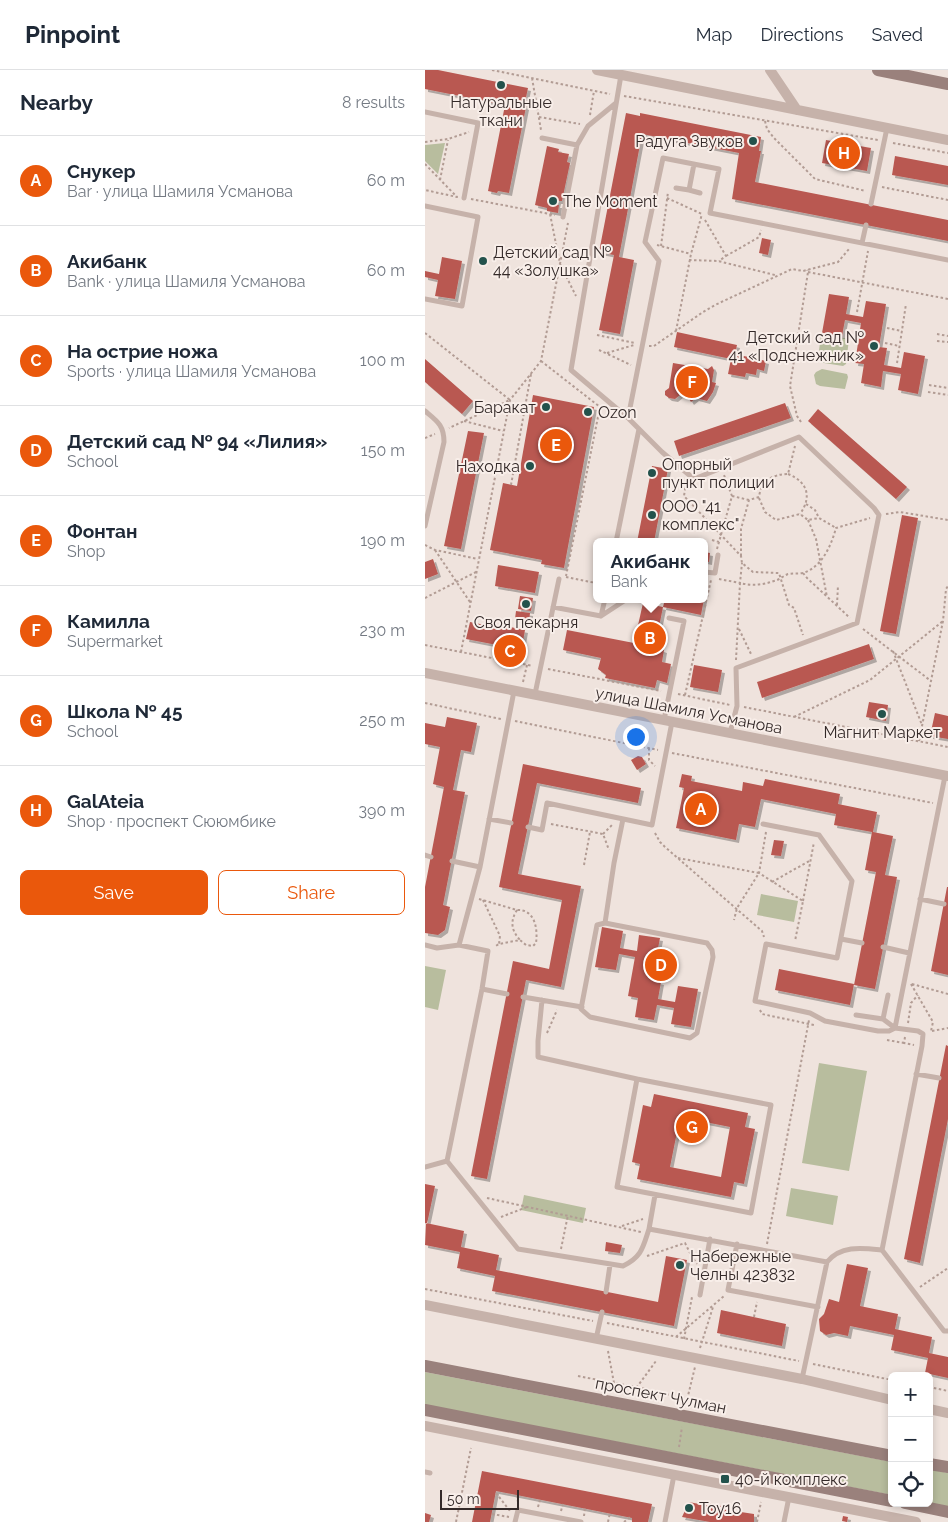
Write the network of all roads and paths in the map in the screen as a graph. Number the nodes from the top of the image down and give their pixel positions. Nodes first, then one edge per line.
1 (492, 70) edge
2 (597, 70) edge
3 (770, 70) edge
4 (878, 70) edge
5 (621, 75) junction
6 (532, 78) junction
7 (948, 84) edge
8 (595, 91) junction
9 (618, 95) junction
10 (616, 102) junction
11 (797, 110) junction
12 (425, 112) edge
13 (539, 117) junction
14 (765, 121) junction
15 (587, 126) junction
16 (887, 128) junction
17 (477, 130) junction
18 (543, 138) joint
19 (448, 139) junction
20 (948, 140) edge
21 (884, 141) junction
22 (425, 142) edge
23 (577, 145) junction
24 (948, 154) edge
25 (425, 164) edge
26 (694, 164) junction
27 (440, 180) junction
28 (875, 185) junction
29 (676, 188) dead end
30 (425, 190) edge
31 (689, 190) junction
32 (668, 191) dead end
33 (700, 192) dead end
34 (873, 192) junction
35 (457, 197) junction
36 (464, 198) junction
37 (667, 198) junction
38 (948, 200) edge
39 (871, 204) dead end
40 (425, 206) edge
41 (711, 206) junction
42 (550, 214) junction
43 (701, 214) junction
44 (563, 216) junction
45 (763, 223) junction
46 (866, 225) dead end
47 (855, 241) junction
48 (645, 242) junction
49 (862, 243) junction
50 (869, 244) junction
51 (661, 246) junction
52 (691, 254) junction
53 (726, 256) junction
54 (689, 260) junction
55 (948, 260) edge
56 (718, 261) junction
57 (560, 264) junction
58 (807, 271) junction
59 (776, 275) junction
60 (862, 283) junction
61 (425, 299) edge
62 (948, 299) edge
63 (906, 304) dead end
64 (582, 309) junction
65 (857, 312) dead end
66 (887, 328) dead end
67 (676, 331) junction
68 (902, 331) junction
69 (425, 333) edge
70 (937, 334) dead end
71 (597, 335) dead end
72 (948, 336) edge
73 (937, 340) dead end
74 (948, 342) edge
75 (885, 343) dead end
76 (643, 345) junction
77 (899, 346) junction
78 (599, 350) dead end
79 (606, 353) junction
80 (541, 361) junction
81 (897, 363) dead end
82 (637, 369) junction
83 (532, 373) junction
84 (929, 385) dead end
85 (948, 388) edge
86 (928, 392) dead end
87 (948, 395) edge
88 (510, 400) junction
89 (425, 411) edge
90 (628, 418) junction
91 (464, 421) junction
92 (801, 422) dead end
93 (639, 428) junction
94 (444, 431) junction
95 (503, 431) junction
96 (799, 437) junction
97 (425, 438) edge
98 (721, 468) junction
99 (687, 473) junction
100 (788, 474) junction
101 (511, 485) dead end
102 (732, 496) junction
103 (759, 497) junction
104 (749, 500) junction
105 (806, 504) junction
106 (800, 514) junction
107 (879, 515) junction
108 (819, 518) junction
109 (808, 520) junction
110 (948, 520) edge
111 (425, 526) edge
112 (836, 528) junction
113 (721, 535) junction
114 (617, 538) edge
115 (712, 540) dead end
116 (719, 542) junction
117 (425, 546) edge
118 (435, 550) junction
119 (718, 555) joint
120 (741, 556) junction
121 (479, 559) junction
122 (821, 562) junction
123 (742, 563) junction
124 (476, 572) junction
125 (708, 572) edge
126 (803, 572) junction
127 (781, 577) junction
128 (559, 579) dead end
129 (457, 582) junction
130 (593, 582) edge
131 (740, 583) junction
132 (838, 586) dead end
133 (948, 586) edge
134 (708, 595) edge
135 (827, 597) junction
136 (425, 598) edge
137 (470, 602) junction
138 (604, 603) edge
139 (621, 603) edge
140 (706, 603) edge
141 (837, 606) junction
142 (553, 607) junction
143 (601, 616) junction
144 (669, 618) dead end
145 (943, 621) junction
146 (857, 624) junction
147 (738, 627) junction
148 (805, 642) junction
149 (425, 645) edge
150 (893, 651) junction
151 (461, 652) junction
152 (899, 656) junction
153 (895, 659) junction
154 (754, 661) junction
155 (541, 668) junction
156 (736, 668) junction
157 (425, 673) edge
158 (931, 681) junction
159 (514, 690) junction
160 (670, 693) junction
161 (535, 694) junction
162 (685, 696) junction
163 (425, 703) edge
164 (737, 706) junction
165 (794, 717) junction
166 (508, 720) junction
167 (668, 721) junction
168 (922, 726) junction
169 (730, 733) junction
170 (919, 741) junction
171 (948, 747) edge
172 (649, 748) junction
173 (666, 751) junction
174 (663, 768) junction
175 (947, 776) edge
176 (939, 804) junction
177 (621, 818) junction
178 (489, 819) junction
179 (511, 823) dead end
180 (543, 823) junction
181 (652, 825) junction
182 (765, 825) joint
183 (528, 827) dead end
184 (590, 832) junction
185 (603, 834) junction
186 (815, 834) junction
187 (677, 858) junction
188 (811, 860) junction
189 (452, 861) dead end
190 (614, 863) junction
191 (584, 865) dead end
192 (480, 867) junction
193 (759, 873) junction
194 (772, 882) junction
195 (472, 897) junction
196 (920, 899) junction
197 (483, 900) junction
198 (803, 901) junction
199 (944, 904) dead end
200 (737, 908) junction
201 (517, 910) junction
202 (734, 920) dead end
203 (605, 923) junction
204 (841, 938) junction
205 (520, 940) junction
206 (862, 943) dead end
207 (425, 944) edge
208 (459, 944) junction
209 (499, 944) junction
210 (766, 944) junction
211 (883, 947) dead end
212 (488, 950) junction
213 (793, 950) junction
214 (909, 952) junction
215 (482, 989) junction
216 (507, 994) dead end
217 (948, 994) edge
218 (888, 995) dead end
219 (523, 997) dead end
220 (542, 1000) junction
221 (561, 1004) junction
222 (582, 1007) junction
223 (810, 1013) junction
224 (856, 1015) dead end
225 (883, 1019) junction
226 (895, 1028) junction
227 (948, 1028) edge
228 (538, 1041) junction
229 (916, 1074) junction
230 (939, 1078) dead end
231 (637, 1079) junction
232 (447, 1160) junction
233 (425, 1167) edge
234 (655, 1194) junction
235 (475, 1195) junction
236 (529, 1207) junction
237 (568, 1216) junction
238 (651, 1217) junction
239 (494, 1219) junction
240 (619, 1227) junction
241 (648, 1231) junction
242 (710, 1239) junction
243 (737, 1244) junction
244 (765, 1250) junction
245 (882, 1250) junction
246 (638, 1255) junction
247 (560, 1256) junction
248 (706, 1261) junction
249 (827, 1262) junction
250 (611, 1265) junction
251 (948, 1268) edge
252 (425, 1289) edge
253 (728, 1290) junction
254 (914, 1291) junction
255 (606, 1292) dead end
256 (699, 1295) joint
257 (759, 1296) junction
258 (425, 1305) edge
259 (713, 1307) junction
260 (818, 1307) junction
261 (601, 1312) dead end
262 (754, 1317) dead end
263 (600, 1322) junction
264 (686, 1329) junction
265 (948, 1331) edge
266 (676, 1337) junction
267 (684, 1339) junction
268 (601, 1340) junction
269 (702, 1342) junction
270 (810, 1345) junction
271 (817, 1346) dead end
272 (663, 1352) junction
273 (697, 1359) junction
274 (806, 1363) junction
275 (425, 1366) edge
276 (578, 1376) dead end
277 (888, 1379) edge
278 (802, 1380) junction
279 (614, 1383) junction
280 (637, 1387) junction
281 (933, 1388) edge
282 (948, 1391) edge
283 (888, 1399) edge
284 (687, 1402) junction
285 (425, 1410) edge
286 (933, 1410) edge
287 (685, 1411) dead end
288 (948, 1413) edge
289 (683, 1422) dead end
290 (425, 1426) edge
291 (471, 1448) dead end
292 (677, 1453) dead end
293 (888, 1455) edge
294 (933, 1465) edge
295 (948, 1467) edge
296 (674, 1475) junction
297 (763, 1492) junction
298 (496, 1493) dead end
299 (789, 1497) junction
300 (888, 1500) edge
301 (924, 1507) edge
302 (948, 1512) edge
303 (610, 1513) dead end
304 (492, 1514) dead end
305 (630, 1517) dead end
306 (516, 1520) edge
307 (456, 1522) edge
308 (581, 1522) edge
309 (608, 1522) edge
310 (623, 1522) edge
311 (665, 1522) edge
312 (757, 1522) edge
313 (784, 1522) edge
314 (916, 1522) edge

1 - 6 path
2 - 5 street
3 - 11 street
4 - 7 main road
5 - 9 lane
5 - 11 street
6 - 8 path
6 - 13 path
8 - 9 path
8 - 15 path
9 - 10 lane
9 - 14 path
10 - 15 lane
10 - 64 lane
11 - 16 street
12 - 17 lane
13 - 15 path
13 - 18 path
14 - 21 path
14 - 34 path
15 - 23 lane
16 - 20 street
16 - 21 lane
17 - 19 path
17 - 36 lane
18 - 23 lane
19 - 22 path
19 - 27 path
21 - 24 path
21 - 28 lane
23 - 44 lane
25 - 27 path
26 - 31 lane
26 - 41 lane
26 - 48 lane
27 - 35 path
28 - 34 lane
28 - 38 path
29 - 31 lane
30 - 35 path
31 - 33 lane
32 - 37 path
34 - 39 lane
35 - 36 path
36 - 42 path
37 - 43 path
37 - 51 path
40 - 61 lane
41 - 43 path
41 - 45 lane
42 - 44 path
42 - 57 path
43 - 52 path
43 - 53 path
44 - 57 path
45 - 47 lane
45 - 53 path
46 - 49 lane
47 - 49 lane
47 - 58 path
48 - 51 path
48 - 76 lane
49 - 50 lane
50 - 55 lane
50 - 60 path
51 - 52 path
52 - 54 path
53 - 56 path
54 - 56 path
54 - 67 path
56 - 59 path
57 - 64 path
57 - 80 path
58 - 59 path
58 - 60 path
58 - 92 path
59 - 67 path
60 - 62 path
60 - 65 path
63 - 68 path
64 - 90 lane
66 - 68 path
67 - 76 path
68 - 77 path
69 - 88 path
70 - 72 path
71 - 79 path
73 - 74 path
75 - 77 path
76 - 82 lane
77 - 81 path
78 - 79 path
79 - 82 path
80 - 83 path
80 - 130 path
82 - 90 lane
83 - 88 path
83 - 101 path
84 - 85 path
86 - 87 path
88 - 91 path
88 - 95 path
89 - 94 lane
90 - 93 lane
91 - 94 path
91 - 95 path
93 - 99 lane
93 - 114 lane
94 - 97 path
94 - 111 lane
95 - 121 path
96 - 98 lane
96 - 100 path
96 - 107 lane
98 - 99 lane
98 - 102 path
99 - 113 path
100 - 103 path
100 - 105 path
102 - 104 path
102 - 113 path
103 - 104 path
103 - 106 path
104 - 120 path
105 - 106 path
105 - 108 path
106 - 109 path
107 - 110 path
107 - 112 path
107 - 146 lane
108 - 109 path
108 - 112 path
109 - 122 path
112 - 122 path
113 - 116 path
113 - 120 path
115 - 116 path
116 - 119 path
117 - 118 path
118 - 121 path
118 - 129 path
119 - 125 lane
120 - 123 path
121 - 124 path
122 - 126 path
122 - 135 path
123 - 127 path
123 - 131 path
124 - 129 path
124 - 137 path
126 - 127 path
126 - 135 path
127 - 131 path
127 - 148 path
128 - 142 lane
129 - 136 path
129 - 137 path
131 - 134 path
131 - 147 path
132 - 141 path
133 - 145 path
135 - 141 path
137 - 151 path
138 - 143 lane
139 - 143 lane
140 - 162 path
141 - 146 path
142 - 143 lane
142 - 155 lane
144 - 160 lane
145 - 152 path
145 - 158 path
146 - 148 lane
146 - 150 path
147 - 154 path
147 - 156 path
148 - 154 lane
149 - 151 path
150 - 152 path
150 - 153 path
151 - 155 path
152 - 153 path
152 - 158 path
153 - 165 path
153 - 168 path
154 - 156 lane
155 - 160 path
155 - 161 lane
156 - 164 lane
157 - 159 street, улица Шамиля Усманова
158 - 168 path
159 - 161 street, улица Шамиля Усманова
159 - 166 lane
160 - 162 path
160 - 167 lane
161 - 167 street, улица Шамиля Усманова
162 - 164 path
163 - 166 path
164 - 165 path
164 - 169 lane
165 - 170 path
166 - 172 path
166 - 178 lane
167 - 169 street, улица Шамиля Усманова
167 - 173 lane
168 - 170 path
169 - 175 street, улица Шамиля Усманова
170 - 171 path
172 - 173 path
172 - 174 path
173 - 174 lane
173 - 176 path
174 - 181 lane
175 - 176 lane
176 - 196 lane
177 - 180 lane
177 - 181 lane
177 - 185 path
177 - 190 lane
178 - 179 lane
178 - 192 lane
180 - 183 lane
180 - 184 path
181 - 187 path
182 - 186 lane
182 - 193 path
184 - 185 path
184 - 191 path
185 - 190 path
186 - 188 path
186 - 204 lane
187 - 193 path
187 - 200 path
188 - 194 path
188 - 198 path
189 - 192 lane
190 - 203 lane
192 - 195 lane
193 - 194 path
193 - 200 path
194 - 198 path
195 - 197 path
195 - 208 lane
196 - 199 lane
196 - 214 lane
197 - 201 path
197 - 209 path
198 - 213 path
200 - 202 path
200 - 210 path
201 - 205 path
201 - 205 path
203 - 222 lane
203 - 222 lane
204 - 206 lane
204 - 213 lane
205 - 209 path
207 - 208 lane
208 - 212 lane
209 - 212 path
210 - 213 lane
210 - 223 lane
211 - 214 lane
212 - 215 lane
214 - 226 lane
215 - 216 lane
215 - 232 lane
217 - 227 path
218 - 225 lane
219 - 220 lane
220 - 221 lane
220 - 228 lane
221 - 222 lane
221 - 228 path
223 - 226 lane
223 - 244 path
224 - 225 lane
225 - 226 lane
226 - 229 lane
228 - 231 lane
229 - 230 lane
229 - 245 lane
231 - 234 lane
231 - 234 lane
232 - 233 lane
232 - 235 lane
234 - 238 lane
235 - 236 path
235 - 239 lane
236 - 237 path
236 - 239 path
237 - 240 path
237 - 247 path
238 - 240 path
238 - 241 lane
239 - 247 lane
240 - 241 path
241 - 242 lane
241 - 246 lane
242 - 243 lane
242 - 248 lane
243 - 244 lane
243 - 253 lane
244 - 249 lane
245 - 249 lane
245 - 254 lane
246 - 248 path
246 - 250 lane
247 - 250 lane
248 - 256 lane
249 - 260 lane
250 - 255 lane
251 - 254 path
252 - 263 path
253 - 257 lane
253 - 259 path
254 - 265 lane
256 - 264 path
257 - 260 lane
257 - 262 path
258 - 268 street
259 - 264 path
259 - 269 path
260 - 270 lane
261 - 263 lane
263 - 266 path
263 - 268 lane
264 - 266 path
264 - 267 path
266 - 267 path
267 - 269 path
268 - 272 street
268 - 279 path
269 - 273 path
269 - 274 path
270 - 271 lane
270 - 274 lane
272 - 273 street
272 - 280 path
273 - 278 street
273 - 284 path
274 - 277 path
274 - 278 lane
275 - 293 main road, проспект Чулман
276 - 279 path
278 - 283 street
279 - 280 path
280 - 284 path
281 - 282 path
284 - 287 path
285 - 300 main road
286 - 288 street
289 - 292 path
290 - 296 street
291 - 307 path
294 - 295 main road
296 - 297 street
296 - 311 lane
297 - 299 street
297 - 312 path
298 - 306 path
299 - 313 lane
299 - 314 street
301 - 302 main road
303 - 309 path
304 - 306 path
305 - 310 path
306 - 308 lane

